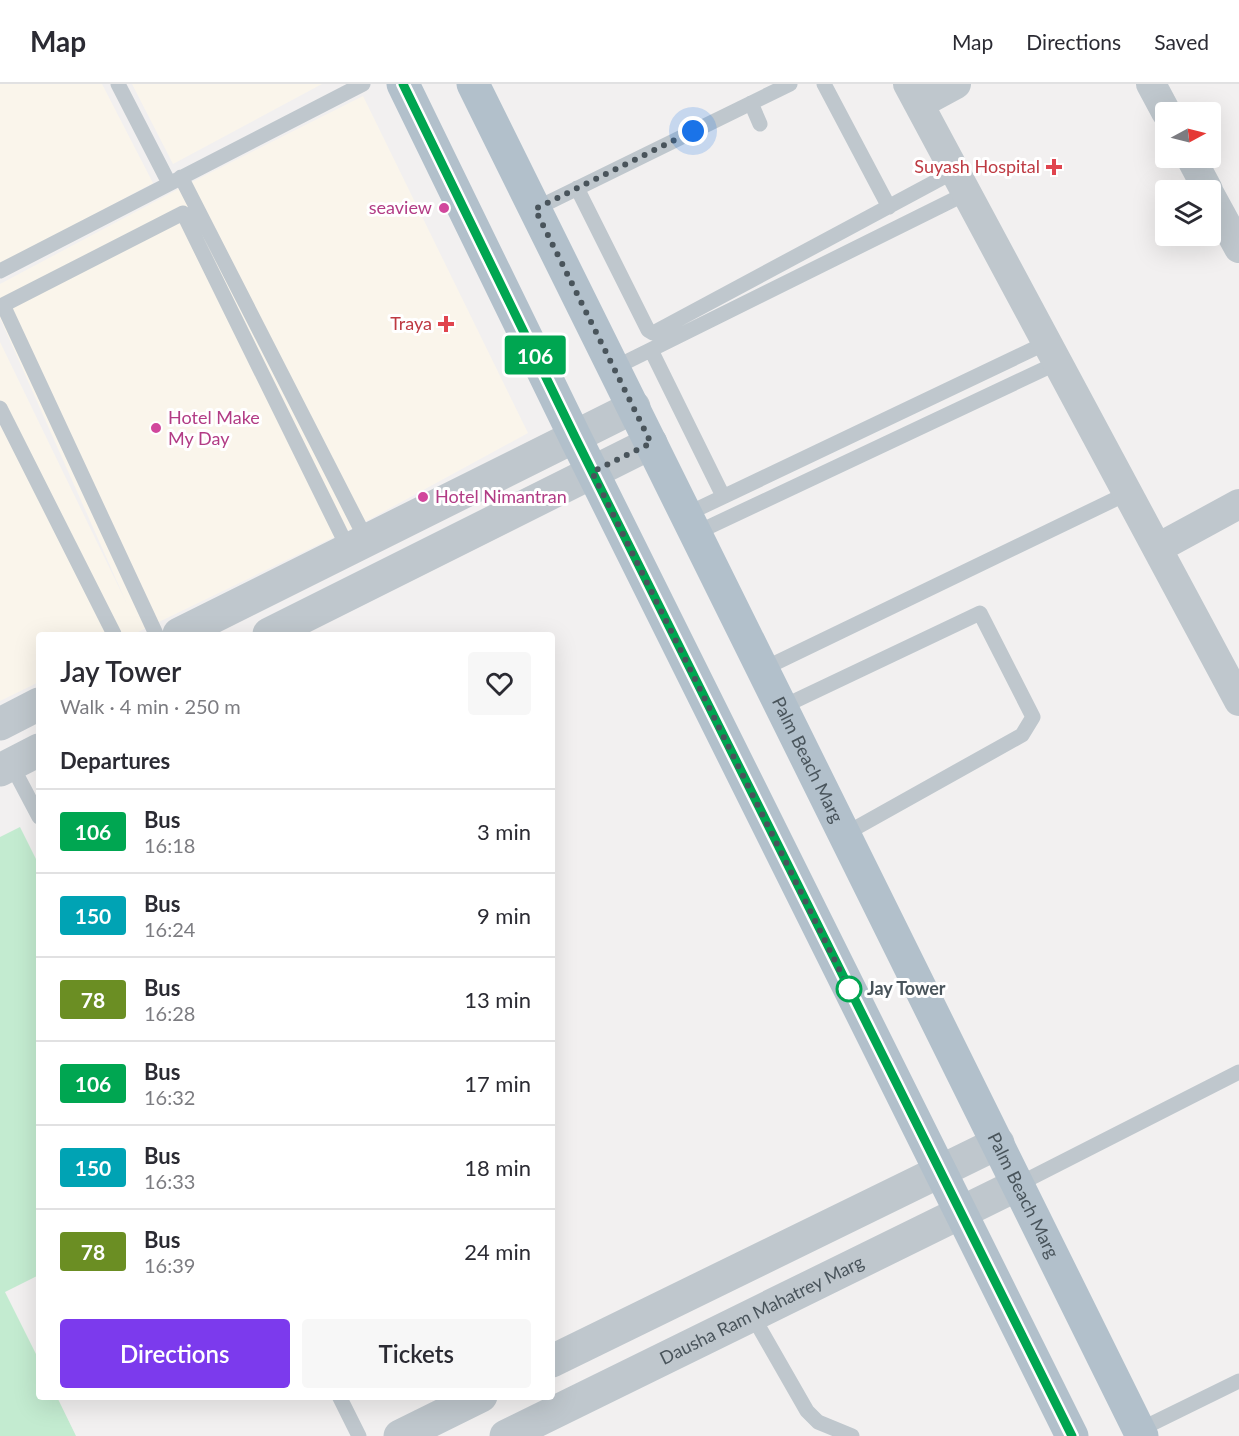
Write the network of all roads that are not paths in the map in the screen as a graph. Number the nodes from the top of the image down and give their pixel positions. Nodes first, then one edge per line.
1 (118, 84) edge
2 (363, 84) edge
3 (403, 84) edge
4 (474, 84) edge
5 (790, 84) edge
6 (824, 84) edge
7 (956, 84) edge
8 (1151, 84) edge
9 (914, 94) edge
10 (1161, 102) edge
11 (751, 103) junction
12 (760, 124) dead end
13 (175, 180) junction
14 (961, 182) junction
15 (577, 188) junction
16 (889, 207) junction
17 (535, 209) junction
18 (1221, 215) edge
19 (1239, 248) edge
20 (0, 271) edge
21 (651, 350) junction
22 (1051, 353) junction
23 (614, 368) junction
24 (634, 407) junction
25 (0, 408) edge
26 (575, 437) junction
27 (651, 443) junction
28 (592, 472) junction
29 (1128, 493) junction
30 (723, 496) junction
31 (1239, 504) edge
32 (691, 524) junction
33 (358, 545) junction
34 (1158, 549) junction
35 (113, 632) edge
36 (155, 632) edge
37 (183, 632) edge
38 (273, 632) edge
39 (764, 669) junction
40 (1239, 702) edge
41 (36, 706) edge
42 (782, 707) junction
43 (0, 724) edge
44 (17, 762) edge
45 (36, 810) edge
46 (845, 834) junction
47 (1239, 1072) edge
48 (998, 1143) junction
49 (940, 1171) junction
50 (1018, 1184) junction
51 (961, 1213) junction
52 (752, 1315) junction
53 (555, 1361) edge
54 (1239, 1381) edge
55 (341, 1400) edge
56 (473, 1400) edge
57 (1141, 1433) edge
58 (359, 1436) edge
59 (400, 1436) edge
60 (506, 1436) edge
61 (852, 1436) edge
62 (1072, 1436) edge

1 - 13 lane
2 - 13 lane
3 - 26 main road
4 - 17 main road, Palm Beach Marg
5 - 11 lane
6 - 16 lane
7 - 9 street
8 - 10 street
9 - 14 street
11 - 12 lane
11 - 15 lane
13 - 20 lane
13 - 33 lane
14 - 16 lane
14 - 21 lane
14 - 22 street
15 - 16 lane
15 - 17 lane
17 - 23 main road, Palm Beach Marg
18 - 19 street
21 - 23 lane
21 - 30 lane
22 - 29 street
22 - 30 lane
22 - 32 lane
23 - 24 main road, Palm Beach Marg
24 - 26 street
24 - 27 main road, Palm Beach Marg
25 - 35 lane
26 - 28 main road
26 - 33 street
27 - 28 street
27 - 32 main road, Palm Beach Marg
28 - 38 street
28 - 49 main road
29 - 34 street
29 - 39 lane
30 - 32 lane
31 - 34 street
32 - 39 main road, Palm Beach Marg
33 - 36 lane
33 - 37 street
34 - 40 street
39 - 42 main road, Palm Beach Marg
41 - 43 street
42 - 46 main road, Palm Beach Marg
42 - 46 lane
44 - 45 lane
46 - 48 main road, Palm Beach Marg
47 - 50 lane
48 - 49 street
48 - 50 main road, Palm Beach Marg
49 - 51 main road
49 - 53 street
50 - 51 street, Dausha Ram Mahatrey Marg
50 - 57 main road, Palm Beach Marg
51 - 52 street, Dausha Ram Mahatrey Marg
51 - 62 main road
52 - 60 street, Dausha Ram Mahatrey Marg
52 - 61 lane
54 - 57 lane
55 - 58 lane
56 - 59 street

